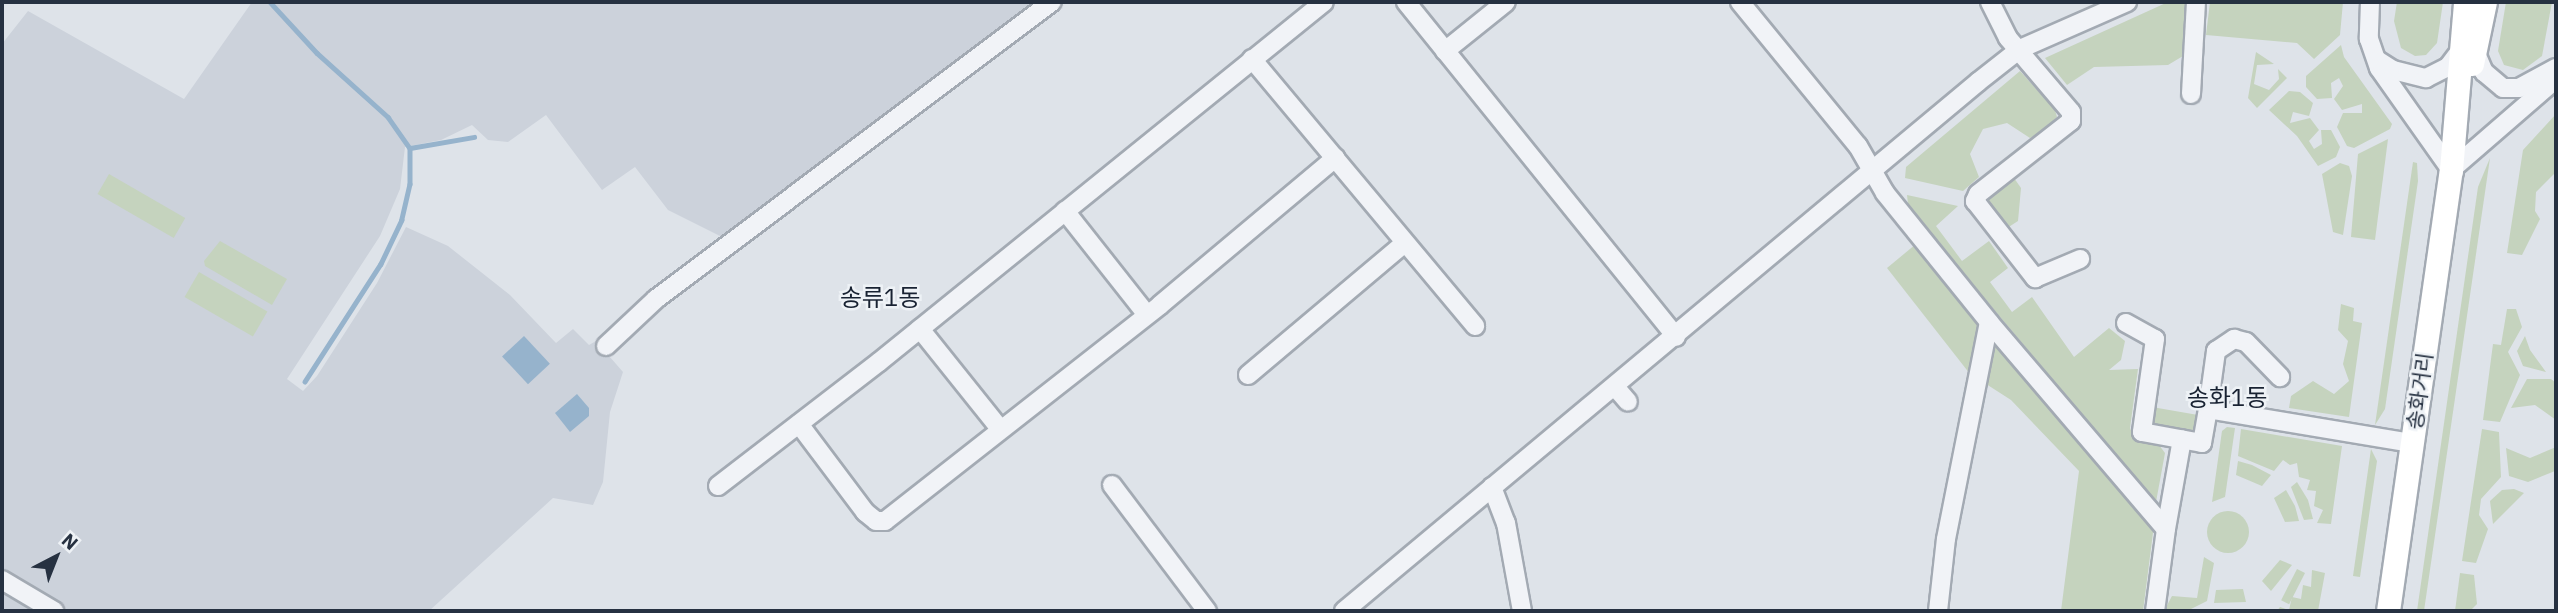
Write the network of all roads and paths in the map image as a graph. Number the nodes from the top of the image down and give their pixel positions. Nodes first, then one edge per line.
1 (1052, 2) edge
2 (1324, 2) edge
3 (1406, 2) edge
4 (1506, 2) edge
5 (1740, 2) edge
6 (1990, 2) edge
7 (2127, 2) edge
8 (2196, 2) edge
9 (2370, 2) edge
10 (2465, 2) edge
11 (2485, 2) edge
12 (2020, 49) junction
13 (2468, 50) junction
14 (1445, 51) junction
15 (2374, 58) junction
16 (1252, 59) junction
17 (2556, 68) edge
18 (2556, 79) edge
19 (2190, 94) dead end
20 (1335, 158) junction
21 (2451, 170) junction
22 (1874, 173) junction
23 (1065, 211) junction
24 (1405, 243) junction
25 (2080, 259) dead end
26 (1147, 315) junction
27 (1989, 322) junction
28 (2126, 323) dead end
29 (1475, 326) dead end
30 (920, 329) junction
31 (1676, 337) junction
32 (606, 345) dead end
33 (1248, 375) dead end
34 (2280, 377) dead end
35 (2208, 409) junction
36 (799, 424) junction
37 (999, 429) junction
38 (2182, 439) junction
39 (2412, 443) junction
40 (1112, 485) dead end
41 (718, 486) dead end
42 (1493, 487) junction
43 (2166, 529) junction
44 (2, 580) edge
45 (54, 611) edge
46 (1207, 611) edge
47 (1344, 611) edge
48 (1522, 611) edge
49 (1938, 611) edge
50 (2155, 611) edge
51 (2388, 611) edge

1 - 32 street
2 - 16 street
3 - 14 street
4 - 14 street
5 - 22 street
6 - 12 street
7 - 12 street
8 - 19 street
9 - 15 street
10 - 13 main road, 송화거리
11 - 13 main road, 송화거리
12 - 22 street
12 - 25 street
13 - 15 street
13 - 17 street
13 - 21 main road, 송화거리
14 - 31 street
15 - 21 street
16 - 20 street
16 - 23 street
18 - 21 street
20 - 24 street
20 - 26 street
21 - 39 main road, 송화거리
22 - 27 street
22 - 31 street
23 - 26 street
23 - 30 street
24 - 29 street
24 - 33 street
26 - 37 street
27 - 43 street
27 - 49 street
28 - 38 street
30 - 36 street
30 - 37 street
31 - 42 street
34 - 35 street
35 - 38 street
35 - 39 street
36 - 37 street
36 - 41 street
38 - 43 street
39 - 51 main road, 송화거리
40 - 46 street
42 - 47 street
42 - 48 street
43 - 50 street
44 - 45 street

